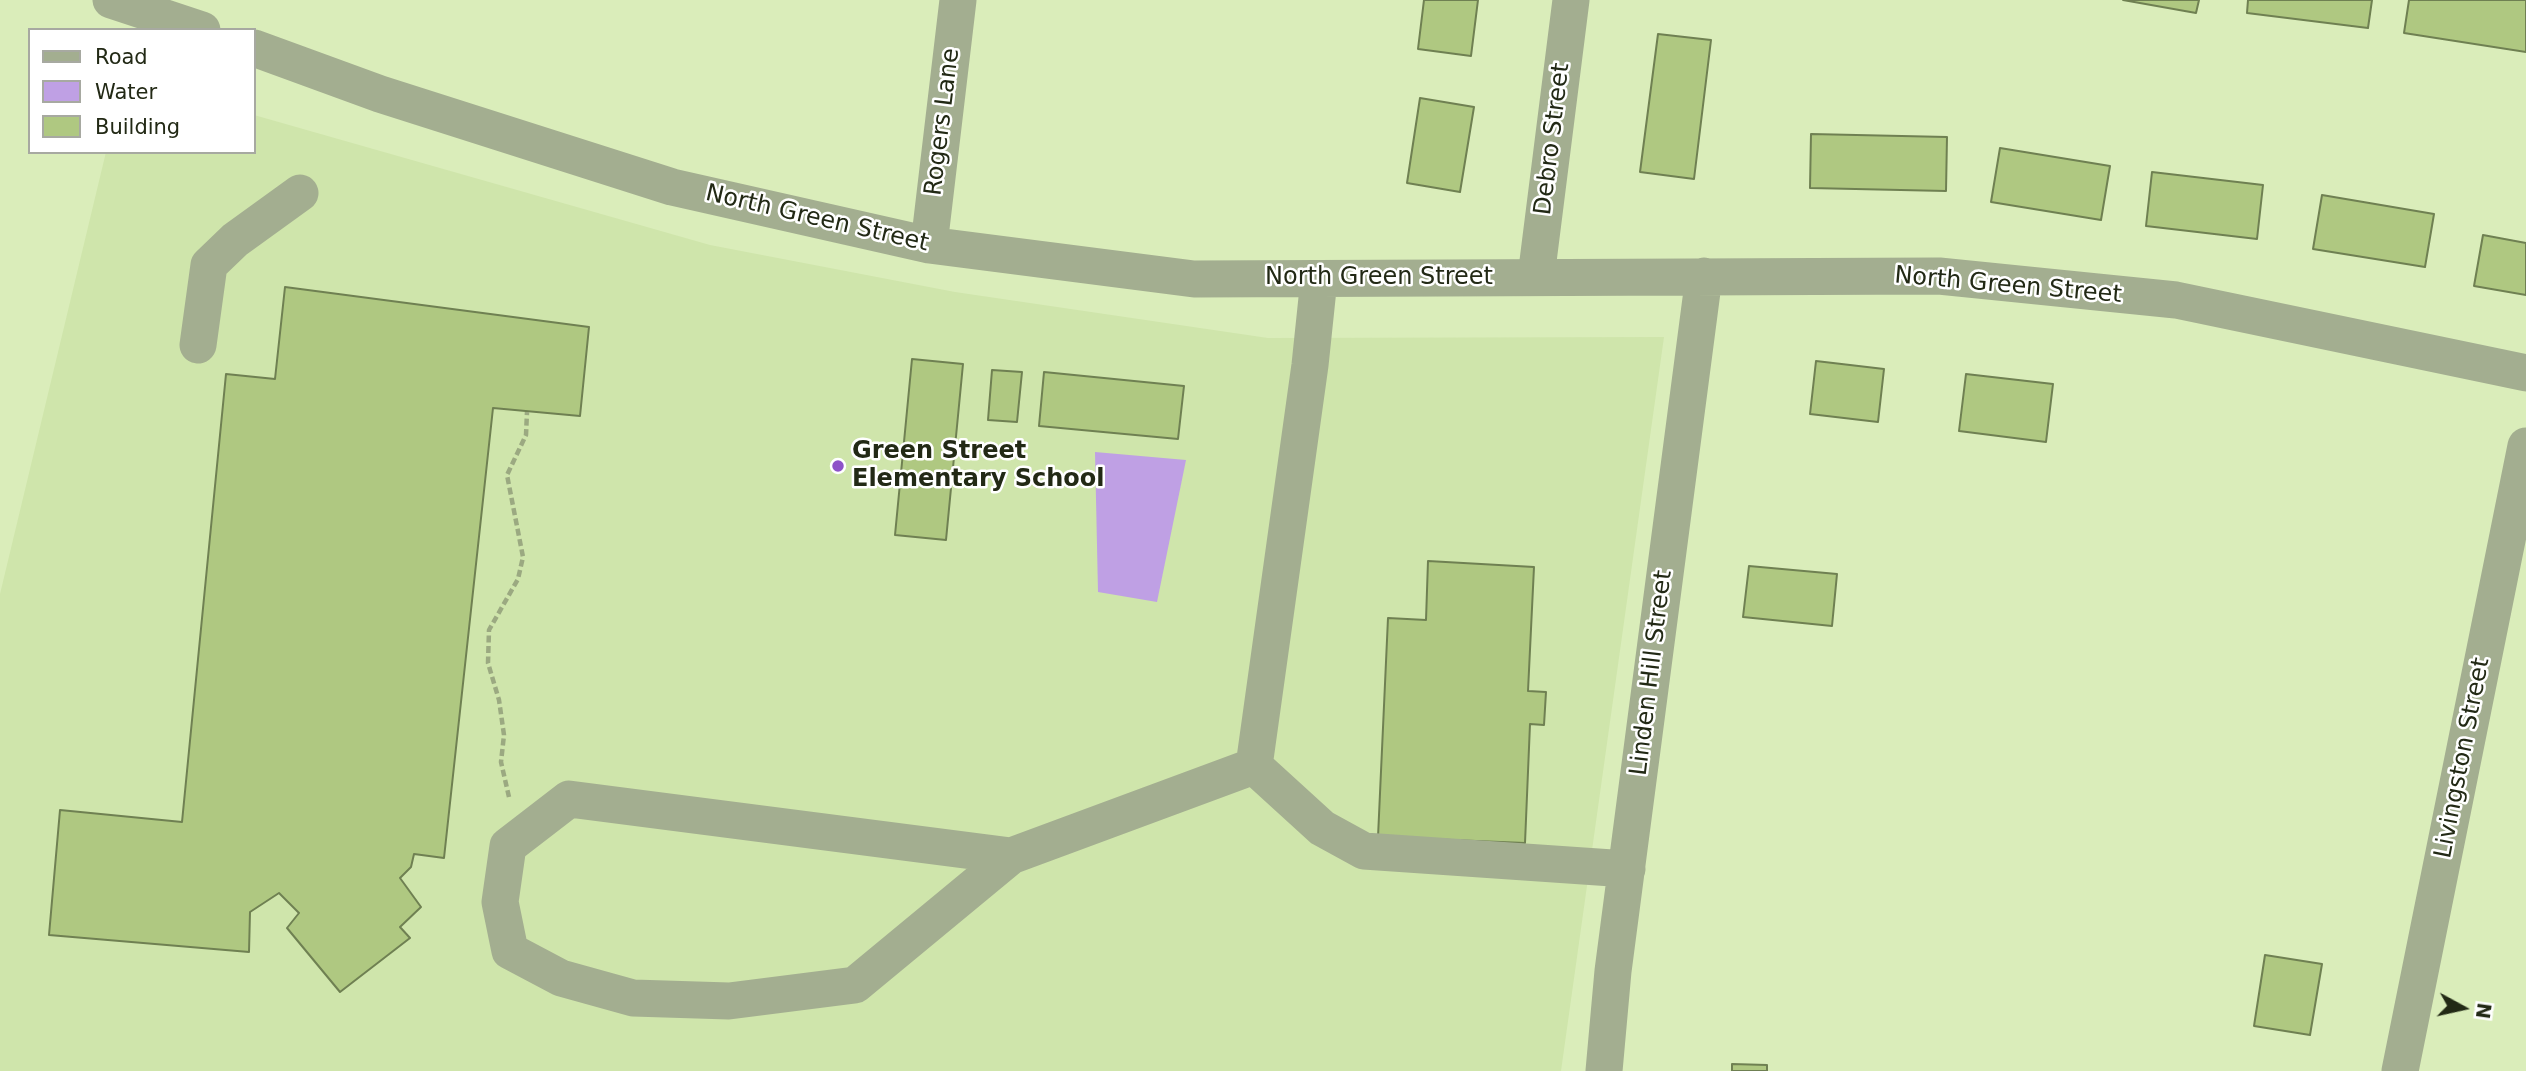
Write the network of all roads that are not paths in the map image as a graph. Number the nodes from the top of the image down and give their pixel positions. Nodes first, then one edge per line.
1 (111, 0) edge
2 (958, 0) edge
3 (1571, 0) edge
4 (196, 28) edge
5 (256, 49) edge
6 (300, 193) dead end
7 (929, 245) junction
8 (1704, 276) junction
9 (1536, 277) junction
10 (1319, 279) junction
11 (198, 345) dead end
12 (2526, 373) edge
13 (2526, 446) edge
14 (1254, 766) junction
15 (1011, 856) junction
16 (1627, 869) junction
17 (1604, 1071) edge
18 (2400, 1071) edge

1 - 4 street
2 - 7 street, Rogers Lane
3 - 9 street, Debro Street
5 - 7 street, North Green Street
6 - 11 street
7 - 10 street, North Green Street
8 - 9 street, North Green Street
8 - 12 street, North Green Street
8 - 16 street, Linden Hill Street
9 - 10 street, North Green Street
10 - 14 street
13 - 18 street, Livingston Street
14 - 15 street
14 - 16 street
15 - 15 street
16 - 17 street, Linden Hill Street

